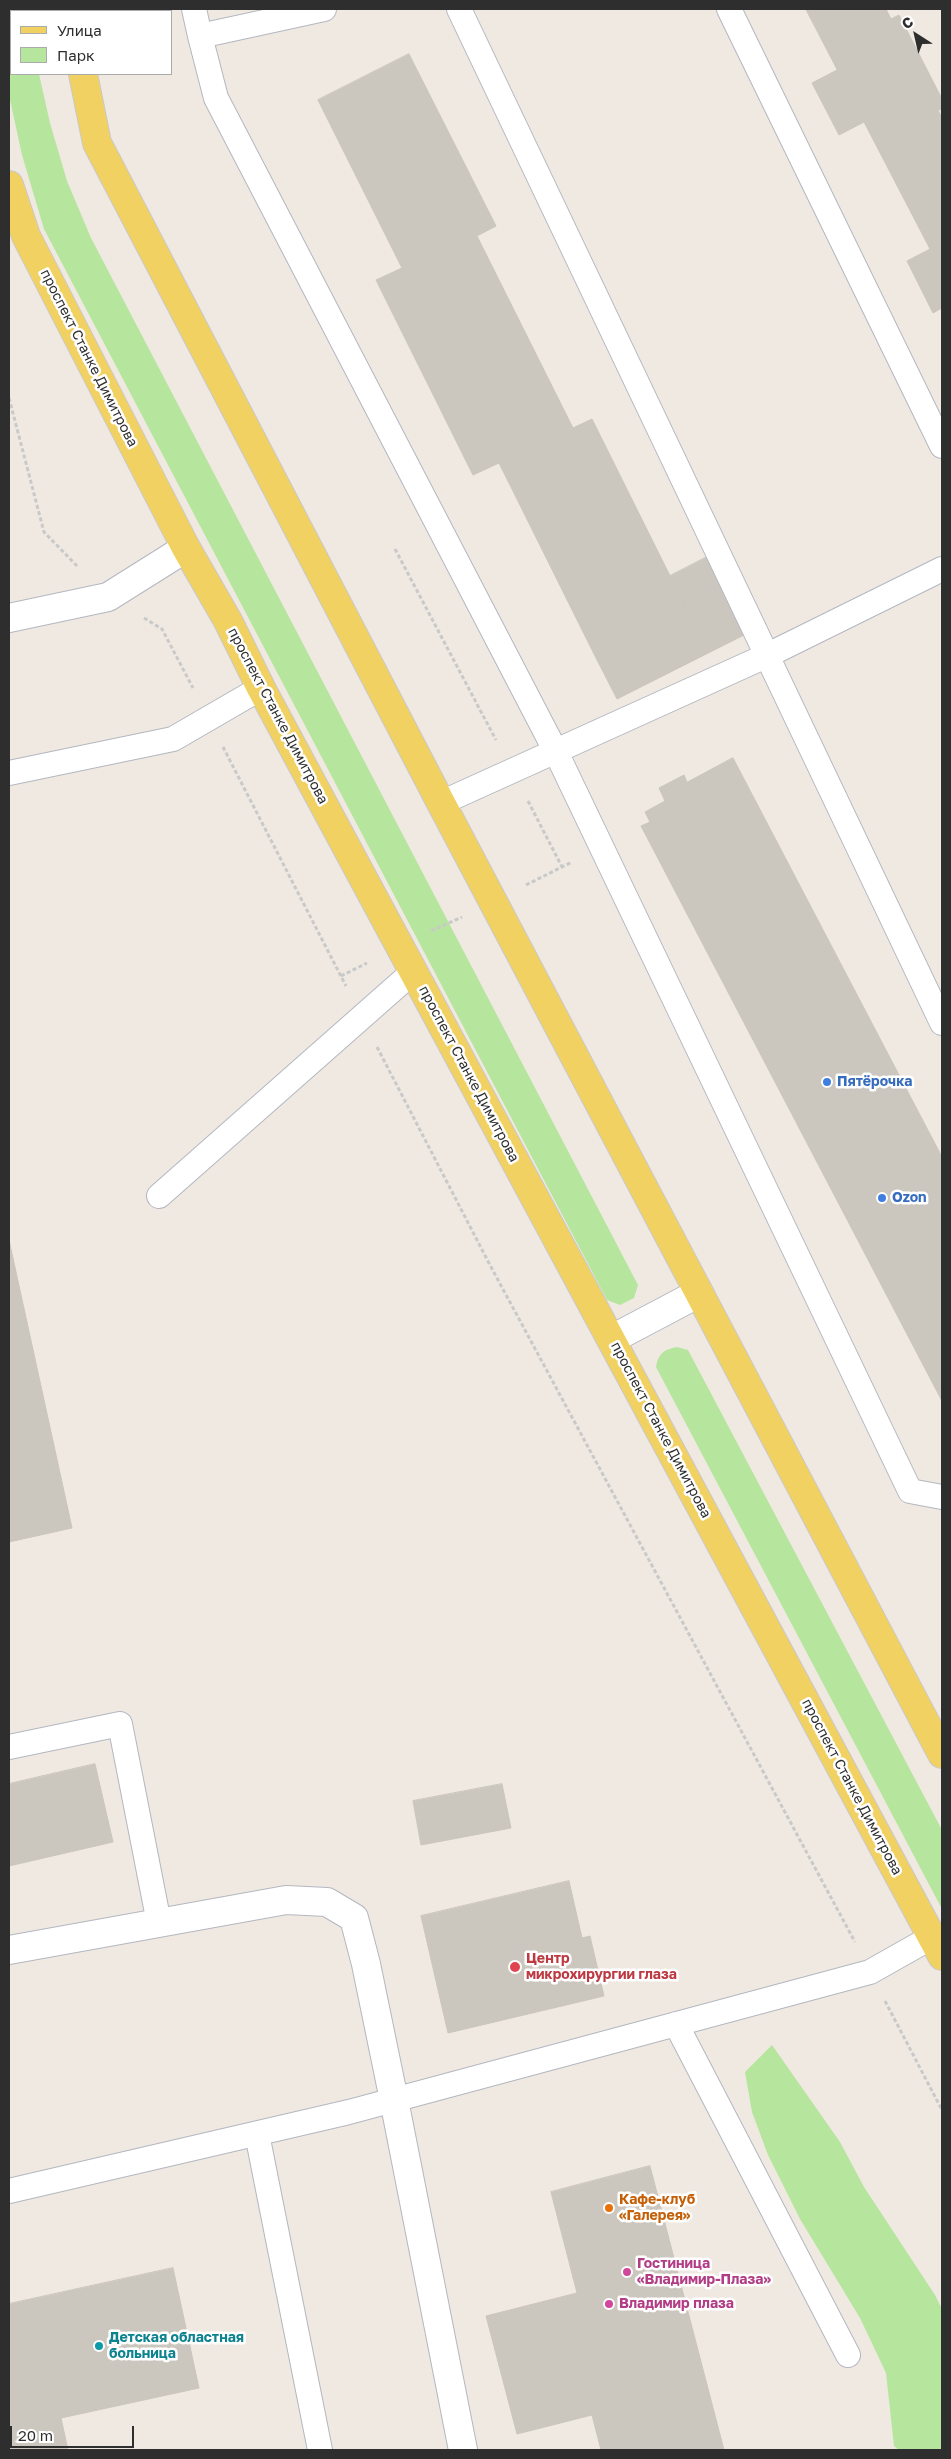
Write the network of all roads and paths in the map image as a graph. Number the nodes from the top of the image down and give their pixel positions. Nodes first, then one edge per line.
1 (194, 9) edge
2 (324, 9) edge
3 (459, 9) edge
4 (728, 9) edge
5 (200, 36) junction
6 (82, 75) edge
7 (9, 185) edge
8 (9, 398) edge
9 (942, 446) edge
10 (186, 548) junction
11 (395, 550) dead end
12 (942, 568) edge
13 (108, 597) junction
14 (9, 618) edge
15 (768, 655) junction
16 (261, 688) junction
17 (208, 718) junction
18 (556, 752) junction
19 (512, 772) junction
20 (9, 773) edge
21 (441, 804) junction
22 (562, 867) dead end
23 (414, 971) junction
24 (362, 1016) junction
25 (942, 1023) edge
26 (159, 1196) dead end
27 (699, 1293) junction
28 (612, 1340) junction
29 (942, 1497) edge
30 (9, 1747) edge
31 (942, 1754) edge
32 (159, 1923) junction
33 (937, 1946) edge
34 (9, 1950) edge
35 (870, 1972) junction
36 (676, 2024) junction
37 (394, 2100) junction
38 (942, 2110) edge
39 (258, 2134) junction
40 (9, 2191) edge
41 (848, 2355) dead end
42 (320, 2450) edge
43 (463, 2450) edge

1 - 5 lane
2 - 5 lane
3 - 15 lane
4 - 9 lane
5 - 18 lane
6 - 21 main road
7 - 10 main road, проспект Станке Димитрова
8 - 13 path
10 - 13 street
10 - 16 main road, проспект Станке Димитрова
11 - 19 path
12 - 15 lane
13 - 14 street
13 - 17 path
15 - 18 lane
15 - 25 lane
16 - 17 lane
16 - 23 main road, проспект Станке Димитрова
17 - 20 lane
17 - 24 path
18 - 19 lane
18 - 29 lane
19 - 21 lane
19 - 22 path
21 - 27 main road
23 - 24 lane
23 - 28 main road, проспект Станке Димитрова
24 - 26 lane
24 - 35 path
27 - 28 street
27 - 31 main road
28 - 33 main road, проспект Станке Димитрова
30 - 32 lane
32 - 34 street
32 - 37 street
33 - 35 lane
35 - 36 lane
35 - 38 path
36 - 37 lane
36 - 41 lane
37 - 39 lane
37 - 43 street
39 - 40 lane
39 - 42 lane

